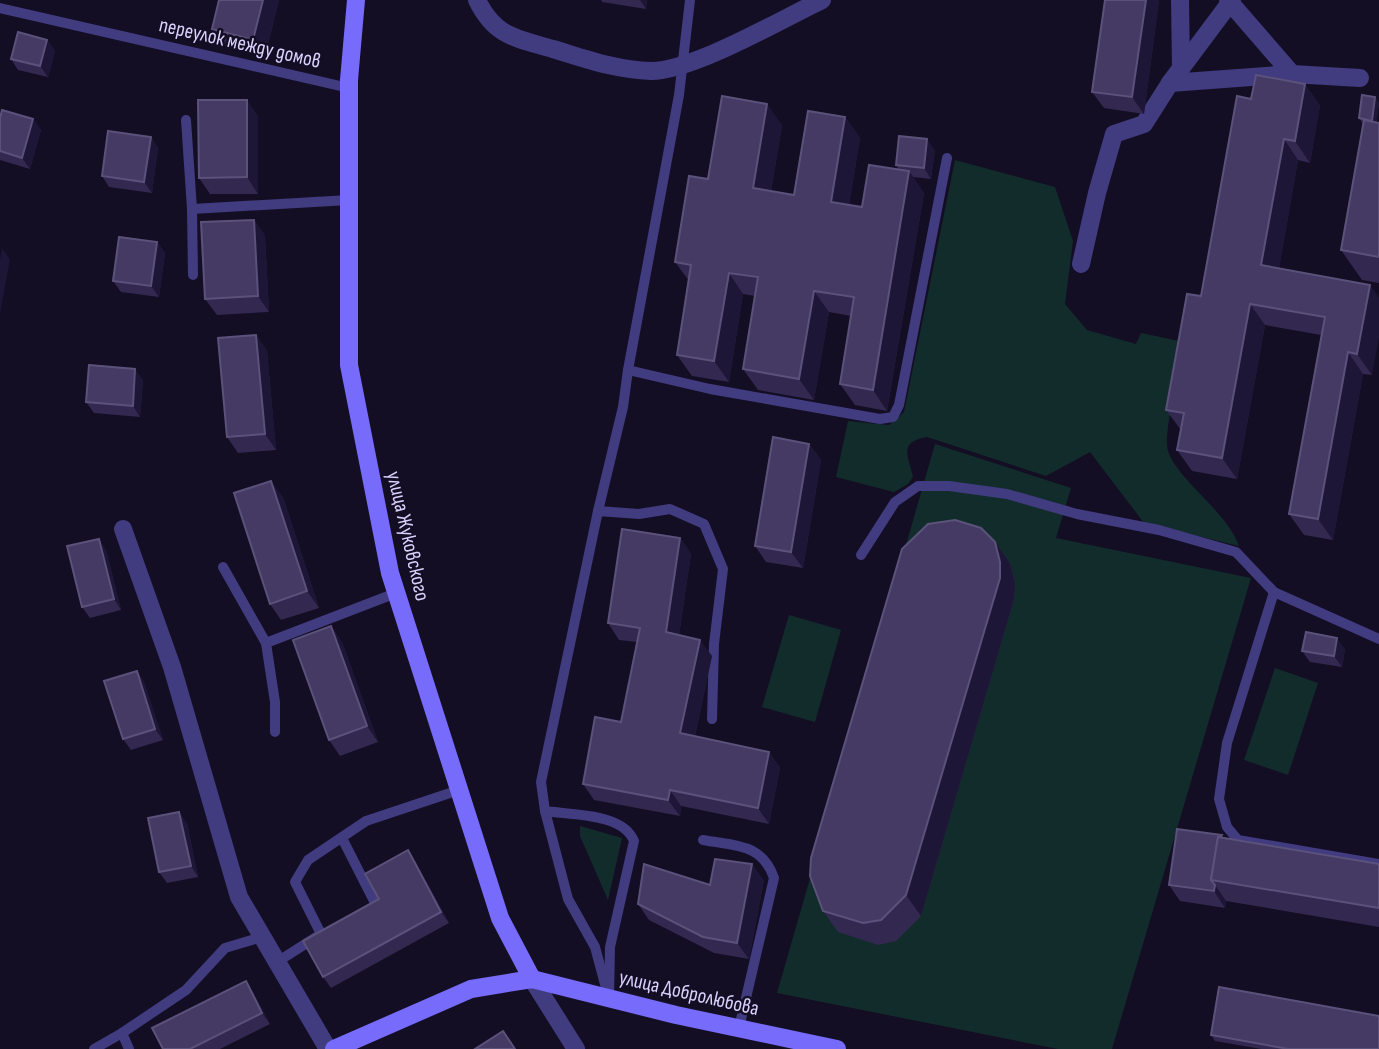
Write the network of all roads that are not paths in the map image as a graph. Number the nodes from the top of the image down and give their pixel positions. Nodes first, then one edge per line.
1 (356, 0) edge
2 (477, 0) edge
3 (690, 0) edge
4 (822, 0) edge
5 (1180, 0) edge
6 (1230, 1) edge
7 (0, 8) edge
8 (682, 68) junction
9 (1181, 68) junction
10 (1292, 74) junction
11 (1360, 78) dead end
12 (1170, 83) junction
13 (349, 88) junction
14 (186, 120) dead end
15 (947, 158) dead end
16 (349, 200) junction
17 (192, 209) junction
18 (1082, 264) dead end
19 (193, 275) dead end
20 (628, 370) junction
21 (598, 511) junction
22 (122, 529) dead end
23 (861, 555) dead end
24 (223, 567) dead end
25 (1275, 592) junction
26 (396, 593) junction
27 (1379, 639) edge
28 (266, 643) junction
29 (712, 719) dead end
30 (275, 732) dead end
31 (459, 790) junction
32 (545, 811) junction
33 (342, 838) junction
34 (703, 840) dead end
35 (1379, 864) edge
36 (374, 901) edge
37 (262, 937) junction
38 (276, 962) junction
39 (532, 979) junction
40 (609, 998) junction
41 (739, 1028) junction
42 (122, 1033) junction
43 (94, 1049) edge
44 (129, 1049) edge
45 (328, 1049) edge
46 (334, 1049) edge
47 (576, 1049) edge
48 (837, 1049) edge

1 - 13 street, улица Жуковского
2 - 8 street
3 - 8 lane
4 - 8 street
5 - 9 street
6 - 9 street
6 - 10 street
7 - 13 lane, переулок между домов
8 - 20 lane
9 - 12 street
10 - 11 street
10 - 12 street
12 - 18 street
13 - 16 street, улица Жуковского
14 - 17 lane
15 - 20 lane
16 - 17 lane
16 - 26 street, улица Жуковского
17 - 19 lane
20 - 21 lane
21 - 29 lane
21 - 32 lane
22 - 37 street
23 - 25 lane
24 - 28 lane
25 - 27 lane
25 - 35 lane
26 - 28 lane
26 - 31 street, улица Жуковского
28 - 30 lane
31 - 33 lane
31 - 39 street, улица Жуковского
32 - 40 lane
32 - 40 lane
33 - 36 lane
33 - 38 lane
34 - 41 lane
37 - 38 street
37 - 42 lane
38 - 45 street
39 - 40 street, улица Добролюбова
39 - 46 street
39 - 47 street, улица Жуковского
40 - 41 street, улица Добролюбова
41 - 48 street, улица Добролюбова
42 - 43 lane
42 - 44 lane

